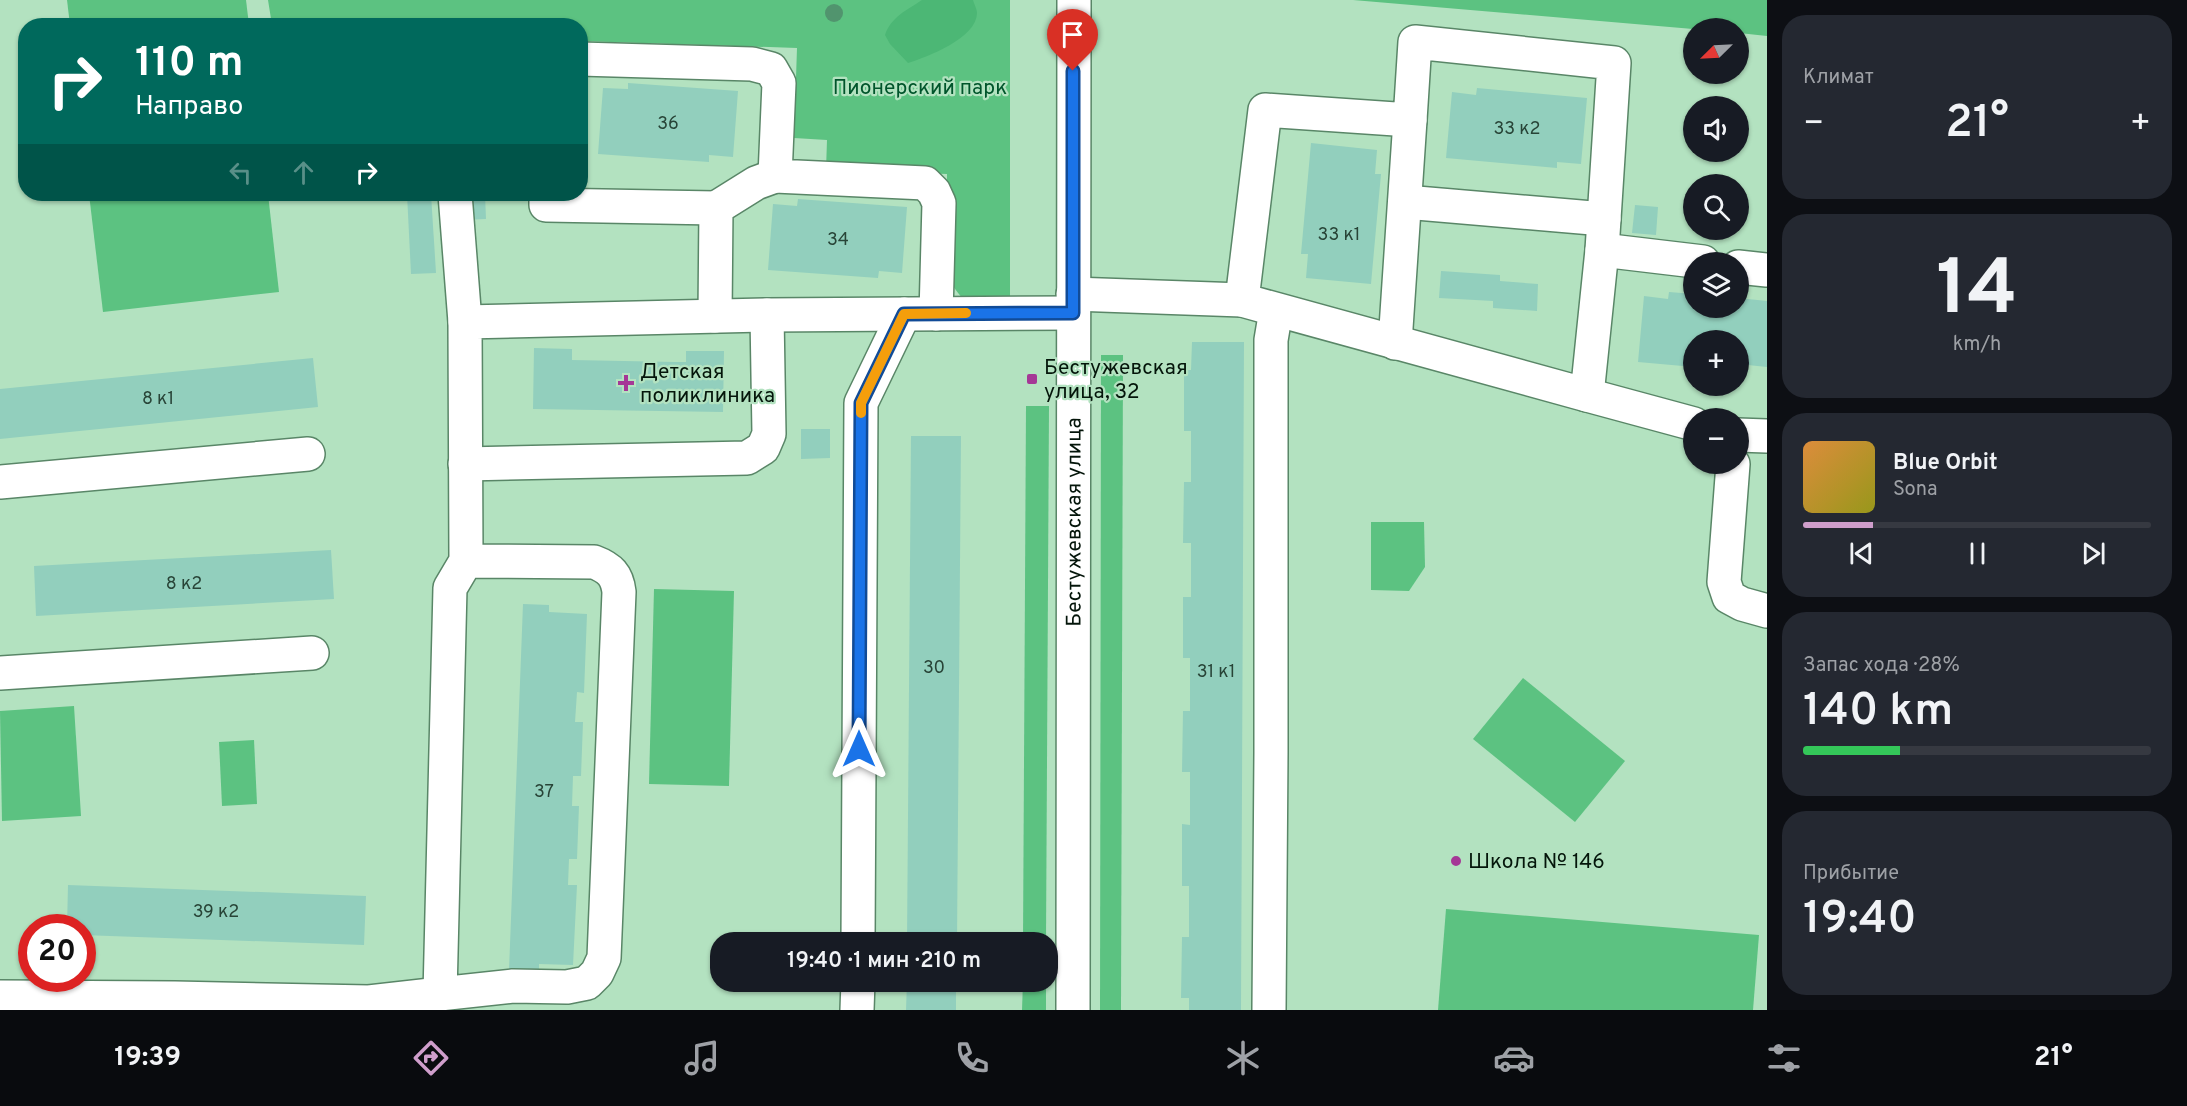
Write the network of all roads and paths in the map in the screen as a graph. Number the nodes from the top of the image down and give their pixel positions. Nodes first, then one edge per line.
1 (1074, 0) edge
2 (588, 59) edge
3 (1410, 120) junction
4 (775, 176) junction
5 (456, 201) edge
6 (546, 201) edge
7 (1405, 202) junction
8 (716, 208) junction
9 (1603, 235) junction
10 (1683, 257) edge
11 (1749, 268) edge
12 (1767, 270) edge
13 (1242, 300) junction
14 (1073, 304) junction
15 (1276, 310) junction
16 (904, 314) junction
17 (936, 314) junction
18 (767, 315) junction
19 (715, 316) junction
20 (465, 322) junction
21 (1395, 343) junction
22 (1587, 395) junction
23 (1683, 421) edge
24 (1749, 435) edge
25 (1767, 436) edge
26 (309, 454) dead end
27 (465, 464) junction
28 (1732, 474) edge
29 (0, 482) edge
30 (466, 561) junction
31 (1767, 611) edge
32 (312, 653) dead end
33 (0, 673) edge
34 (858, 932) edge
35 (858, 992) edge
36 (440, 994) junction
37 (0, 997) edge
38 (857, 1010) edge
39 (1073, 1010) edge
40 (1269, 1010) edge

1 - 14 street, Бестужевская улица
2 - 4 street
3 - 7 street
3 - 9 street
3 - 13 street
4 - 8 street
4 - 17 street
5 - 20 street
6 - 8 street
7 - 9 street
7 - 21 street
8 - 19 street
9 - 10 street
9 - 22 street
11 - 12 street
13 - 14 street
13 - 15 street
14 - 17 street
14 - 39 street, Бестужевская улица
15 - 21 street
15 - 40 street
16 - 17 street
16 - 18 street
16 - 34 street
18 - 19 street
18 - 27 street
19 - 20 street
20 - 27 street
21 - 22 street
22 - 23 street
24 - 25 street
26 - 29 street
27 - 30 street
28 - 31 street
30 - 36 street
30 - 36 street
32 - 33 street
35 - 38 street
36 - 37 street

